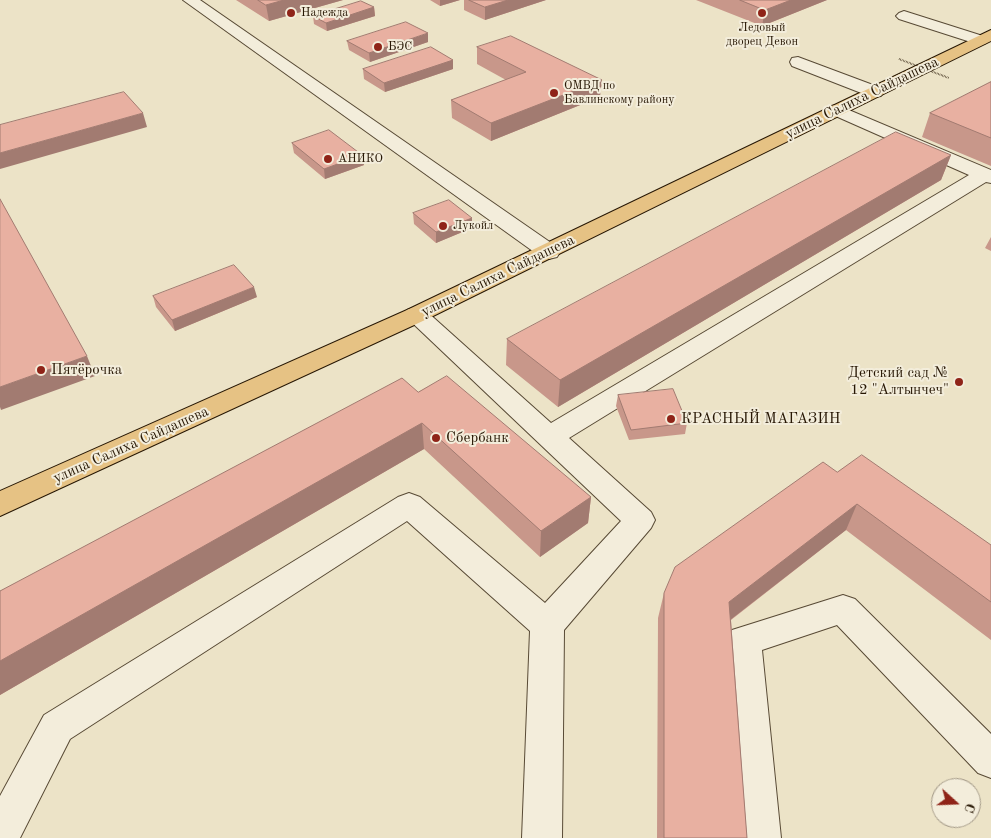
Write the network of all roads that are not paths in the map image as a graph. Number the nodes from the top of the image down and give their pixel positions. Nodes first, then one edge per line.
1 (190, 0) edge
2 (904, 16) dead end
3 (986, 38) edge
4 (798, 62) dead end
5 (875, 92) junction
6 (837, 110) junction
7 (987, 175) edge
8 (549, 252) junction
9 (416, 315) junction
10 (550, 437) junction
11 (0, 504) edge
12 (546, 625) junction
13 (991, 760) edge
14 (0, 836) edge
15 (542, 838) edge
16 (761, 838) edge

1 - 8 street
2 - 3 street
3 - 5 highway, улица Салиха Сайдашева
4 - 5 street
5 - 6 highway, улица Салиха Сайдашева
6 - 7 street
6 - 8 highway, улица Салиха Сайдашева
7 - 10 street
8 - 9 highway, улица Салиха Сайдашева
9 - 10 street
9 - 11 highway, улица Салиха Сайдашева
10 - 12 street
12 - 14 street
12 - 15 street
13 - 16 street

